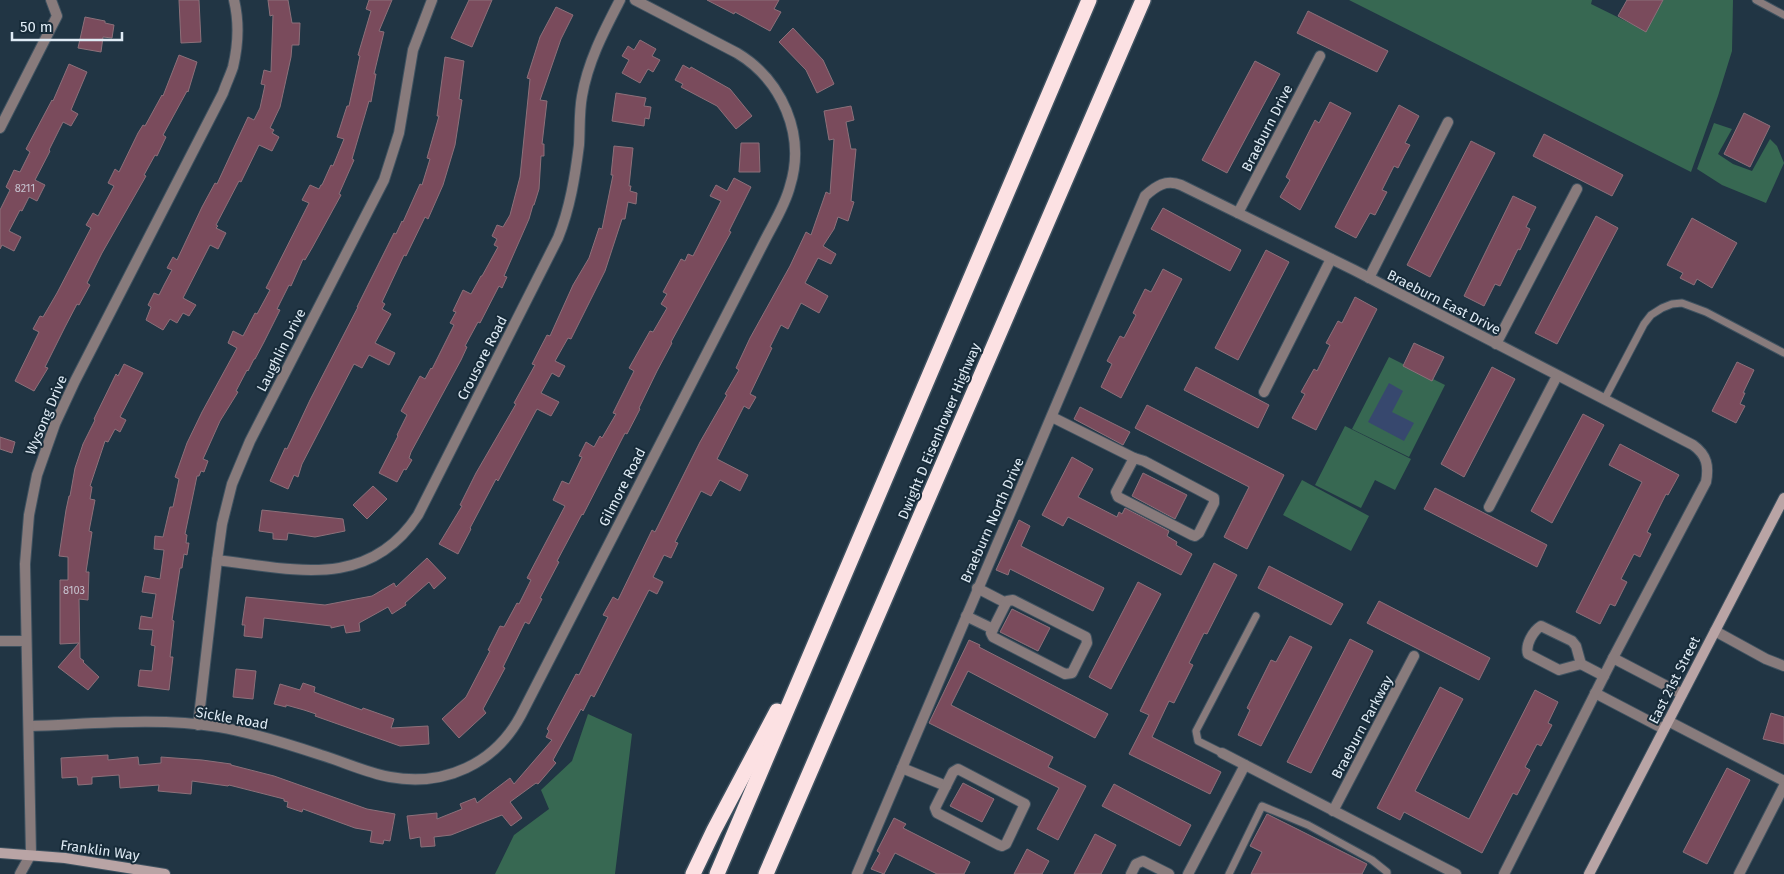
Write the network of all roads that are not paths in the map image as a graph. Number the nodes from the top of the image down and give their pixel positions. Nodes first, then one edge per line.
1 (51, 0) edge
2 (234, 0) edge
3 (432, 0) edge
4 (620, 0) edge
5 (635, 0) edge
6 (1089, 0) edge
7 (1143, 0) edge
8 (1756, 0) edge
9 (1784, 15) edge
10 (1320, 56) dead end
11 (1448, 122) dead end
12 (0, 128) edge
13 (1160, 184) joint
14 (1577, 189) dead end
15 (1238, 213) junction
16 (1331, 259) junction
17 (1368, 278) junction
18 (1496, 344) junction
19 (1784, 353) edge
20 (1557, 376) junction
21 (1264, 392) dead end
22 (1604, 400) junction
23 (1052, 417) junction
24 (1134, 458) junction
25 (1784, 498) edge
26 (1489, 507) dead end
27 (217, 560) junction
28 (977, 588) junction
29 (1006, 603) junction
30 (966, 616) junction
31 (1256, 616) dead end
32 (825, 621) junction
33 (993, 629) junction
34 (1715, 631) junction
35 (0, 641) edge
36 (26, 641) junction
37 (1414, 656) dead end
38 (1614, 658) junction
39 (1581, 664) junction
40 (1784, 666) edge
41 (1604, 676) junction
42 (1595, 693) junction
43 (1682, 694) junction
44 (198, 725) junction
45 (1666, 725) junction
46 (29, 726) junction
47 (1222, 753) joint
48 (1245, 765) junction
49 (902, 768) junction
50 (425, 780) joint
51 (1784, 781) edge
52 (946, 786) junction
53 (1784, 786) edge
54 (1333, 811) junction
55 (0, 853) edge
56 (31, 854) junction
57 (20, 874) edge
58 (165, 874) edge
59 (693, 874) edge
60 (717, 874) edge
61 (766, 874) edge
62 (857, 874) edge
63 (1131, 874) edge
64 (1169, 874) edge
65 (1188, 874) edge
66 (1229, 874) edge
67 (1387, 874) edge
68 (1456, 874) edge
69 (1504, 874) edge
70 (1589, 874) edge
71 (1739, 874) edge

1 - 12 street
2 - 36 street, Wysong Drive
3 - 27 street, Laughlin Drive
4 - 27 street, Crousore Road
5 - 50 street, Gilmore Road
6 - 32 highway
7 - 61 highway, Dwight D Eisenhower Highway
8 - 9 lane
10 - 15 street, Braeburn Drive
11 - 17 street
13 - 15 street, Braeburn East Drive
13 - 23 street, Braeburn North Drive
14 - 18 street
15 - 16 street, Braeburn East Drive
16 - 17 street, Braeburn East Drive
16 - 21 street
17 - 18 street, Braeburn East Drive
18 - 20 street, Braeburn East Drive
19 - 22 lane
20 - 22 street, Braeburn East Drive
20 - 26 street
22 - 38 street, Braeburn East Drive
23 - 24 street
23 - 28 street, Braeburn North Drive
24 - 24 street
25 - 34 main road, East 21st Street
27 - 44 street, Laughlin Drive
28 - 29 street
28 - 30 street, Braeburn North Drive
29 - 33 street
29 - 33 street
30 - 33 street
30 - 49 street, Braeburn North Drive
31 - 47 lane
32 - 59 highway
32 - 60 highway
34 - 40 street
34 - 43 main road, East 21st Street
35 - 36 street
36 - 46 street, Wysong Drive
37 - 54 street, Braeburn Parkway
38 - 41 street
38 - 43 street
39 - 39 street
39 - 41 street
41 - 42 street
42 - 45 street
42 - 69 street
43 - 45 main road, East 21st Street
44 - 46 street, Sickle Road
44 - 50 street, Sickle Road
45 - 51 street
45 - 70 main road, East 21st Street
46 - 56 street, Wysong Drive
47 - 48 street
48 - 54 street
48 - 65 street
49 - 52 street
49 - 62 street, Braeburn North Drive
52 - 52 street
53 - 71 street
54 - 68 street
55 - 56 main road, Franklin Way
56 - 57 street, Wysong Drive
56 - 58 main road, Franklin Way
63 - 64 street
66 - 67 lane

